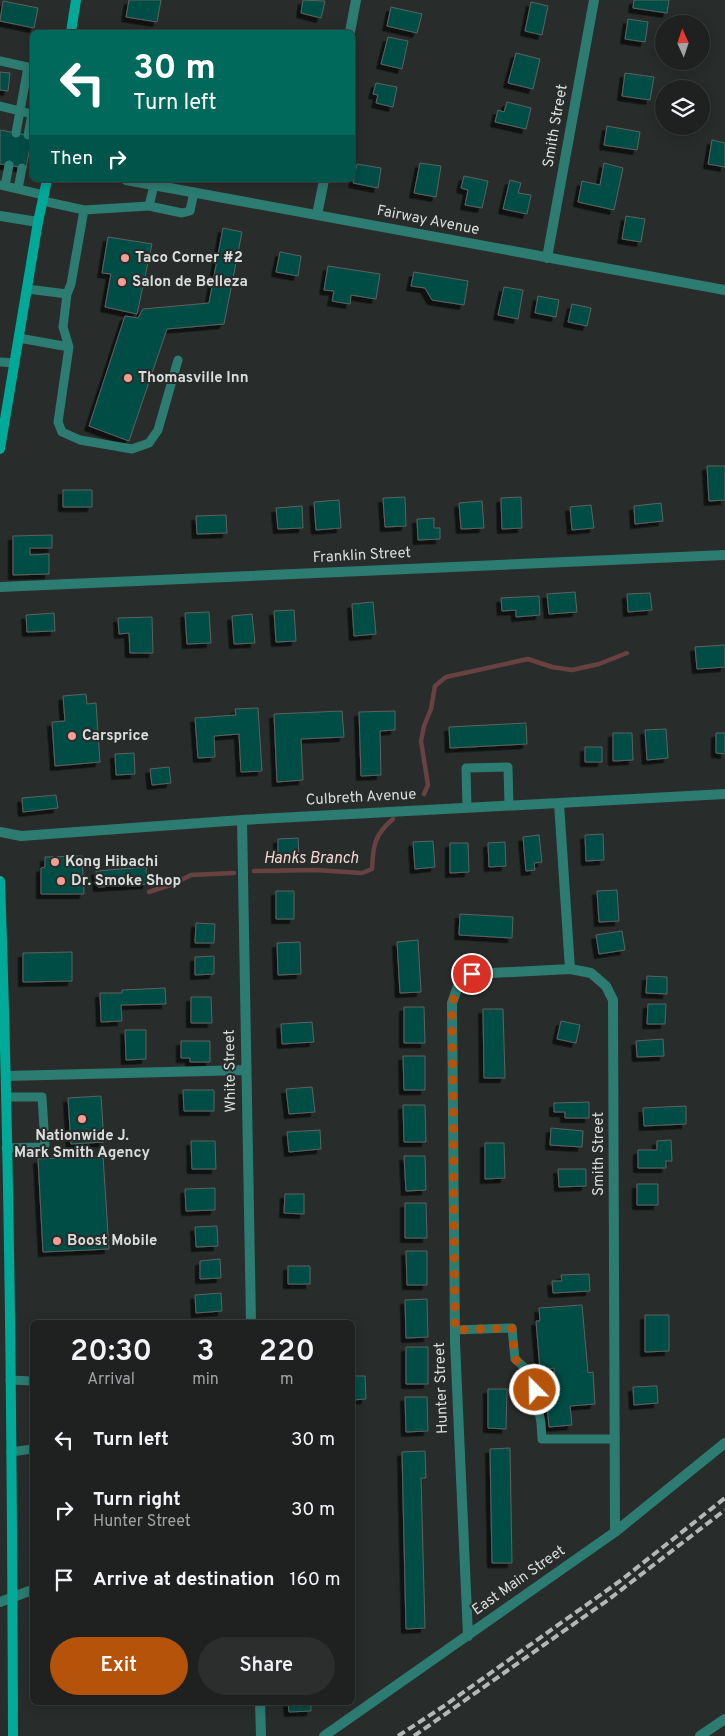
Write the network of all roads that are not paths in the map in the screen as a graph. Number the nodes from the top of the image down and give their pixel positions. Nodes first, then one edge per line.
1 (76, 0) edge
2 (356, 0) edge
3 (594, 0) edge
4 (71, 30) edge
5 (350, 30) edge
6 (0, 61) edge
7 (30, 67) edge
8 (0, 109) edge
9 (21, 111) junction
10 (30, 113) edge
11 (30, 124) edge
12 (16, 133) dead end
13 (28, 135) dead end
14 (9, 165) dead end
15 (22, 168) dead end
16 (47, 182) edge
17 (137, 182) edge
18 (324, 182) edge
19 (154, 185) junction
20 (2, 186) edge
21 (18, 189) junction
22 (194, 192) junction
23 (43, 198) junction
24 (149, 206) junction
25 (84, 210) junction
26 (318, 215) junction
27 (0, 216) edge
28 (38, 222) junction
29 (547, 258) junction
30 (27, 289) junction
31 (725, 290) edge
32 (67, 294) junction
33 (19, 338) junction
34 (69, 347) junction
35 (178, 360) dead end
36 (0, 362) edge
37 (15, 363) junction
38 (0, 449) edge
39 (725, 555) edge
40 (0, 587) edge
41 (725, 794) edge
42 (559, 803) junction
43 (509, 805) junction
44 (467, 808) junction
45 (242, 820) junction
46 (0, 832) edge
47 (0, 881) edge
48 (1, 927) edge
49 (570, 969) junction
50 (2, 1018) edge
51 (246, 1070) junction
52 (3, 1076) edge
53 (6, 1097) junction
54 (6, 1148) junction
55 (250, 1320) edge
56 (455, 1330) junction
57 (10, 1380) junction
58 (30, 1381) edge
59 (615, 1439) junction
60 (725, 1442) edge
61 (30, 1449) edge
62 (11, 1452) junction
63 (615, 1532) junction
64 (30, 1591) edge
65 (13, 1596) junction
66 (0, 1602) edge
67 (468, 1636) junction
68 (260, 1705) edge
69 (725, 1719) edge
70 (13, 1736) edge
71 (261, 1736) edge
72 (324, 1736) edge
73 (700, 1736) edge

1 - 4 main road
2 - 5 street
3 - 29 street, Smith Street
6 - 7 lane
7 - 9 lane
8 - 9 lane
9 - 10 lane
9 - 12 lane
11 - 13 lane
14 - 20 lane
15 - 21 lane
16 - 23 main road
17 - 19 street, Fairway Avenue
18 - 26 street
19 - 22 street, Fairway Avenue
19 - 24 lane
20 - 21 lane
21 - 23 lane
22 - 24 lane
22 - 26 street, Fairway Avenue
23 - 25 lane
23 - 28 main road
24 - 25 lane
25 - 32 lane
26 - 29 street, Fairway Avenue
27 - 28 street
28 - 30 main road
29 - 31 street, Fairway Avenue
30 - 32 lane
30 - 33 main road
32 - 34 lane
33 - 34 lane
33 - 37 main road
34 - 35 lane
36 - 37 lane
37 - 38 main road
39 - 40 street, Franklin Street
41 - 42 street, Culbreth Avenue
42 - 43 street, Culbreth Avenue
42 - 49 street
43 - 44 street, Culbreth Avenue
43 - 44 lane
44 - 45 street, Culbreth Avenue
45 - 46 street, Culbreth Avenue
45 - 51 street, White Street
47 - 48 main road
48 - 50 main road
49 - 56 street, Hunter Street
49 - 59 street, Smith Street
50 - 52 main road
51 - 52 street
51 - 55 street, White Street
52 - 53 main road
53 - 54 main road
53 - 54 lane
54 - 57 main road
56 - 59 lane
56 - 67 street, Hunter Street
57 - 58 lane
57 - 62 main road
59 - 63 street, Smith Street
60 - 63 street, East Main Street
61 - 62 lane
62 - 65 main road
63 - 67 street, East Main Street
64 - 65 street
65 - 66 street
65 - 70 main road
67 - 72 street, East Main Street
68 - 71 street
69 - 73 street

